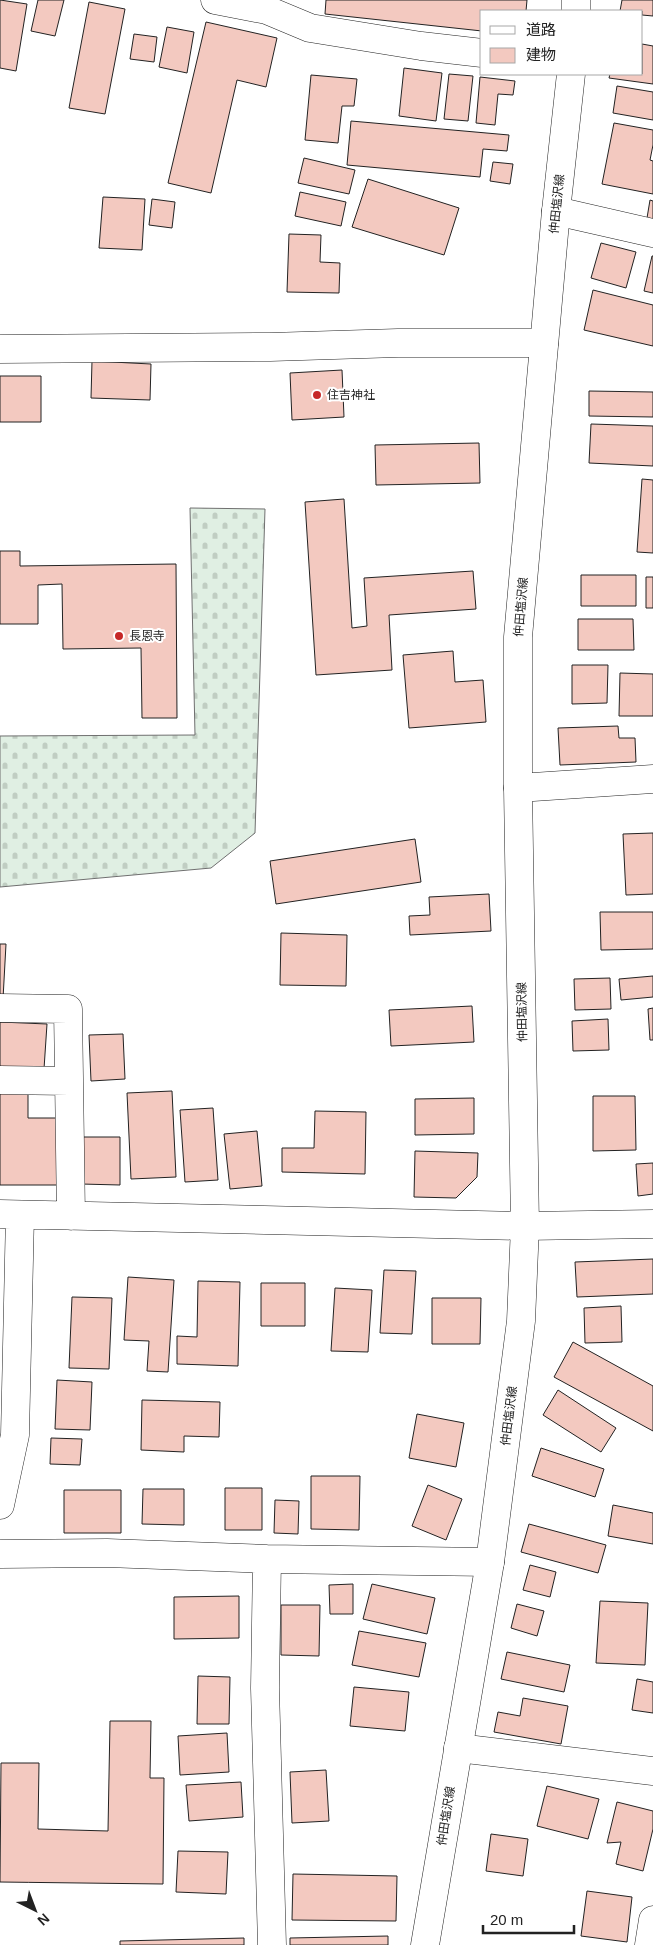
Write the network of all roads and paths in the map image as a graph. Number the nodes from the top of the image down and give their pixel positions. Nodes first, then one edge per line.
1 (215, 0) edge
2 (480, 53) edge
3 (571, 75) edge
4 (556, 211) junction
5 (653, 233) edge
6 (544, 343) junction
7 (0, 350) edge
8 (653, 779) edge
9 (518, 788) junction
10 (0, 1008) edge
11 (0, 1080) edge
12 (69, 1082) junction
13 (10, 1214) edge
14 (71, 1216) junction
15 (653, 1224) edge
16 (525, 1226) junction
17 (0, 1505) edge
18 (0, 1554) edge
19 (267, 1559) junction
20 (490, 1562) junction
21 (458, 1748) junction
22 (653, 1772) edge
23 (653, 1920) edge
24 (272, 1945) edge
25 (425, 1945) edge
26 (649, 1945) edge

1 - 2 street
3 - 4 street, 仲田塩沢線
4 - 5 street
4 - 6 street, 仲田塩沢線
6 - 7 street
6 - 9 street, 仲田塩沢線
8 - 9 street
9 - 16 street, 仲田塩沢線
10 - 12 street
11 - 12 street
12 - 14 street
13 - 14 street
13 - 17 street
14 - 16 street
15 - 16 street
16 - 20 street, 仲田塩沢線
18 - 19 street
19 - 20 street
19 - 24 street
20 - 21 street, 仲田塩沢線
21 - 22 street
21 - 25 street, 仲田塩沢線
23 - 26 street

